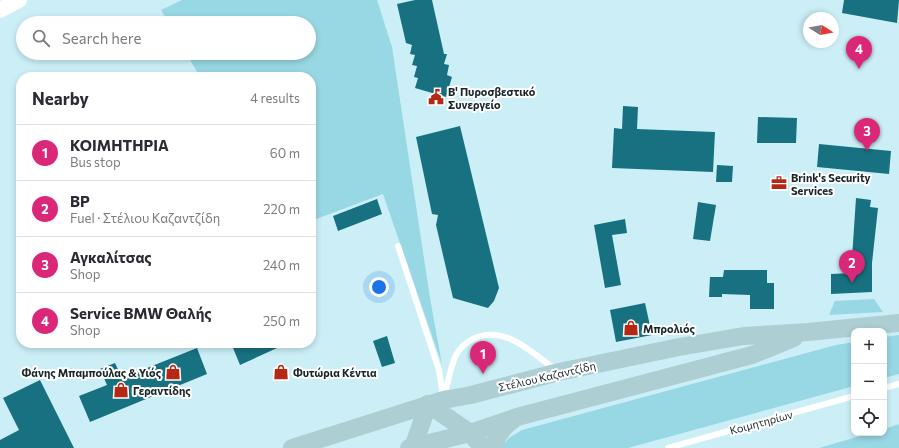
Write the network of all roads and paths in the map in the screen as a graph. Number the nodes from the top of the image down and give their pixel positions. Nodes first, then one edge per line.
1 (19, 0) edge
2 (0, 10) edge
3 (398, 246) dead end
4 (899, 323) edge
5 (808, 332) junction
6 (559, 372) junction
7 (899, 384) edge
8 (887, 387) edge
9 (851, 397) edge
10 (436, 402) junction
11 (517, 417) junction
12 (470, 433) junction
13 (292, 448) edge
14 (412, 448) edge
15 (483, 448) edge
16 (493, 448) edge
17 (668, 448) edge

1 - 2 street
3 - 10 lane
4 - 5 main road, Στέλιου Καζαντζίδη
5 - 6 main road, Στέλιου Καζαντζίδη
5 - 11 main road, Στέλιου Καζαντζίδη
6 - 10 main road, Στέλιου Καζαντζίδη
6 - 10 lane
7 - 8 lane
9 - 17 lane, Κοιμητηρίων
10 - 12 main road
10 - 13 main road, Στέλιου Καζαντζίδη
10 - 14 main road
11 - 12 main road, Στέλιου Καζαντζίδη
11 - 16 main road
12 - 14 main road, Στέλιου Καζαντζίδη
12 - 15 main road

